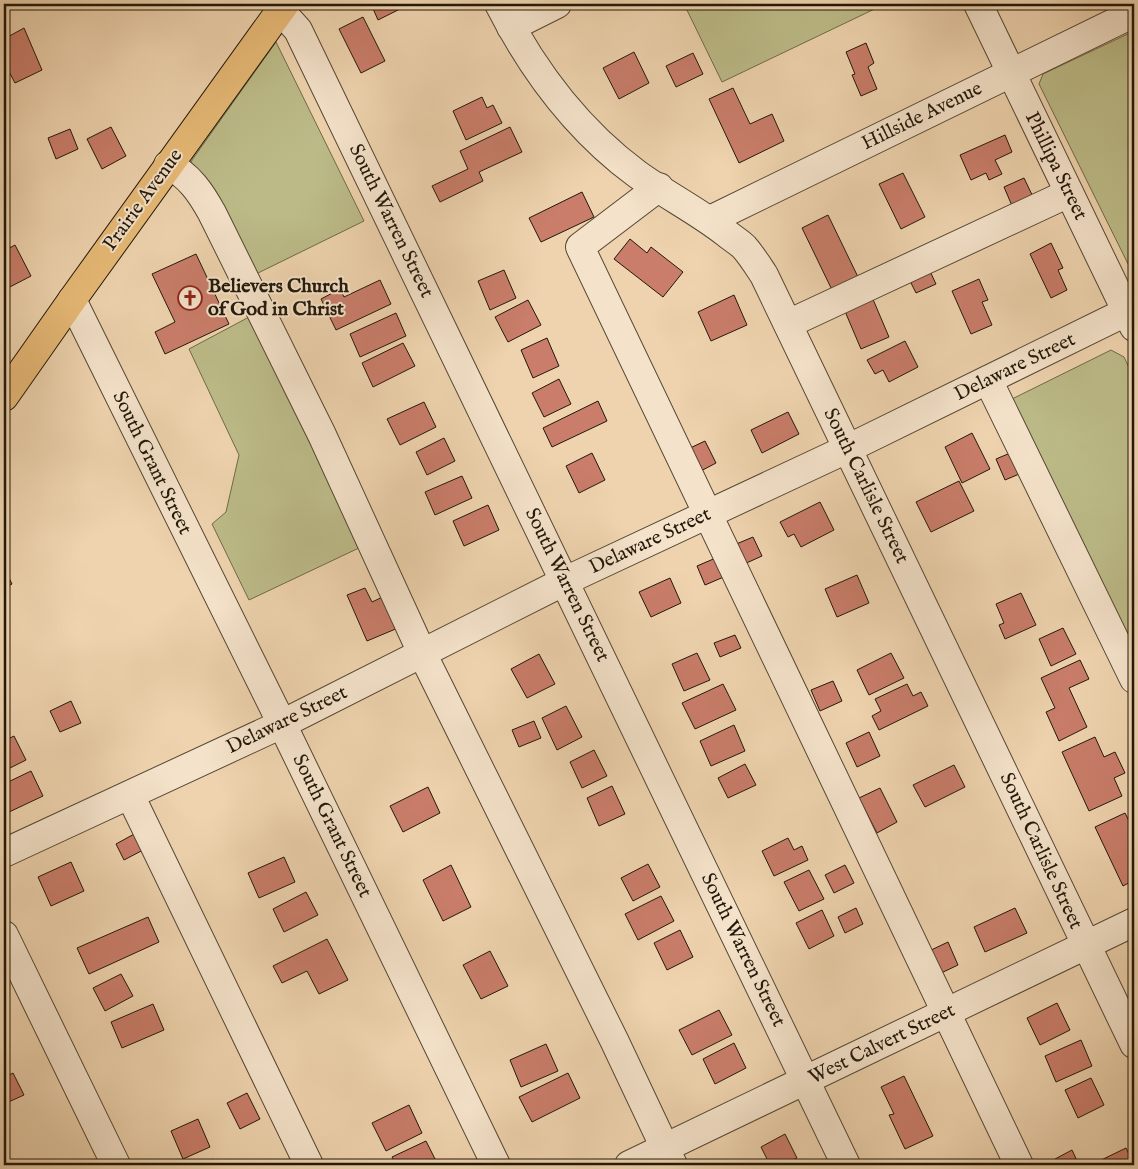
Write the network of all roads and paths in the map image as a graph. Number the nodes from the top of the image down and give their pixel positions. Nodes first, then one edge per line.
1 (557, 4) edge
2 (978, 4) edge
3 (282, 7) edge
4 (1134, 13) edge
5 (505, 15) edge
6 (1011, 72) junction
7 (168, 165) junction
8 (659, 188) junction
9 (1069, 192) junction
10 (710, 220) junction
11 (72, 300) junction
12 (1132, 316) edge
13 (788, 324) junction
14 (988, 380) junction
15 (4, 398) edge
16 (847, 449) junction
17 (706, 515) junction
18 (565, 581) junction
19 (422, 653) junction
20 (1134, 679) edge
21 (282, 724) junction
22 (130, 795) junction
23 (4, 853) edge
24 (1134, 922) edge
25 (4, 935) edge
26 (1086, 946) junction
27 (945, 1013) junction
28 (1134, 1044) edge
29 (806, 1080) junction
30 (669, 1156) edge
31 (116, 1165) edge
32 (309, 1165) edge
33 (496, 1165) edge
34 (629, 1165) edge
35 (846, 1165) edge
36 (1019, 1165) edge

1 - 5 street
2 - 6 street, Phillipa Street
3 - 7 main road, Prairie Avenue
3 - 18 street, South Warren Street
4 - 6 street, Hillside Avenue
5 - 8 street, South Carlisle Street
6 - 9 street, Phillipa Street
6 - 10 street, Hillside Avenue
7 - 11 main road, Prairie Avenue
7 - 19 street
8 - 10 street, South Carlisle Street
8 - 17 street
9 - 12 street, Phillipa Street
9 - 13 street
10 - 13 street, South Carlisle Street
11 - 15 main road, Prairie Avenue
11 - 21 street, South Grant Street
12 - 14 street, Delaware Street
13 - 16 street, South Carlisle Street
14 - 16 street, Delaware Street
14 - 20 street
16 - 17 street, Delaware Street
16 - 26 street, South Carlisle Street
17 - 18 street, Delaware Street
17 - 27 street
18 - 19 street, Delaware Street
18 - 29 street, South Warren Street
19 - 21 street, Delaware Street
19 - 30 street
21 - 22 street, Delaware Street
21 - 33 street, South Grant Street
22 - 23 street, Delaware Street
22 - 32 street
24 - 26 street, West Calvert Street
25 - 31 street
26 - 27 street, West Calvert Street
26 - 28 street, South Carlisle Street
27 - 29 street, West Calvert Street
27 - 36 street
29 - 30 street, West Calvert Street
29 - 35 street, South Warren Street
30 - 34 street, West Calvert Street

